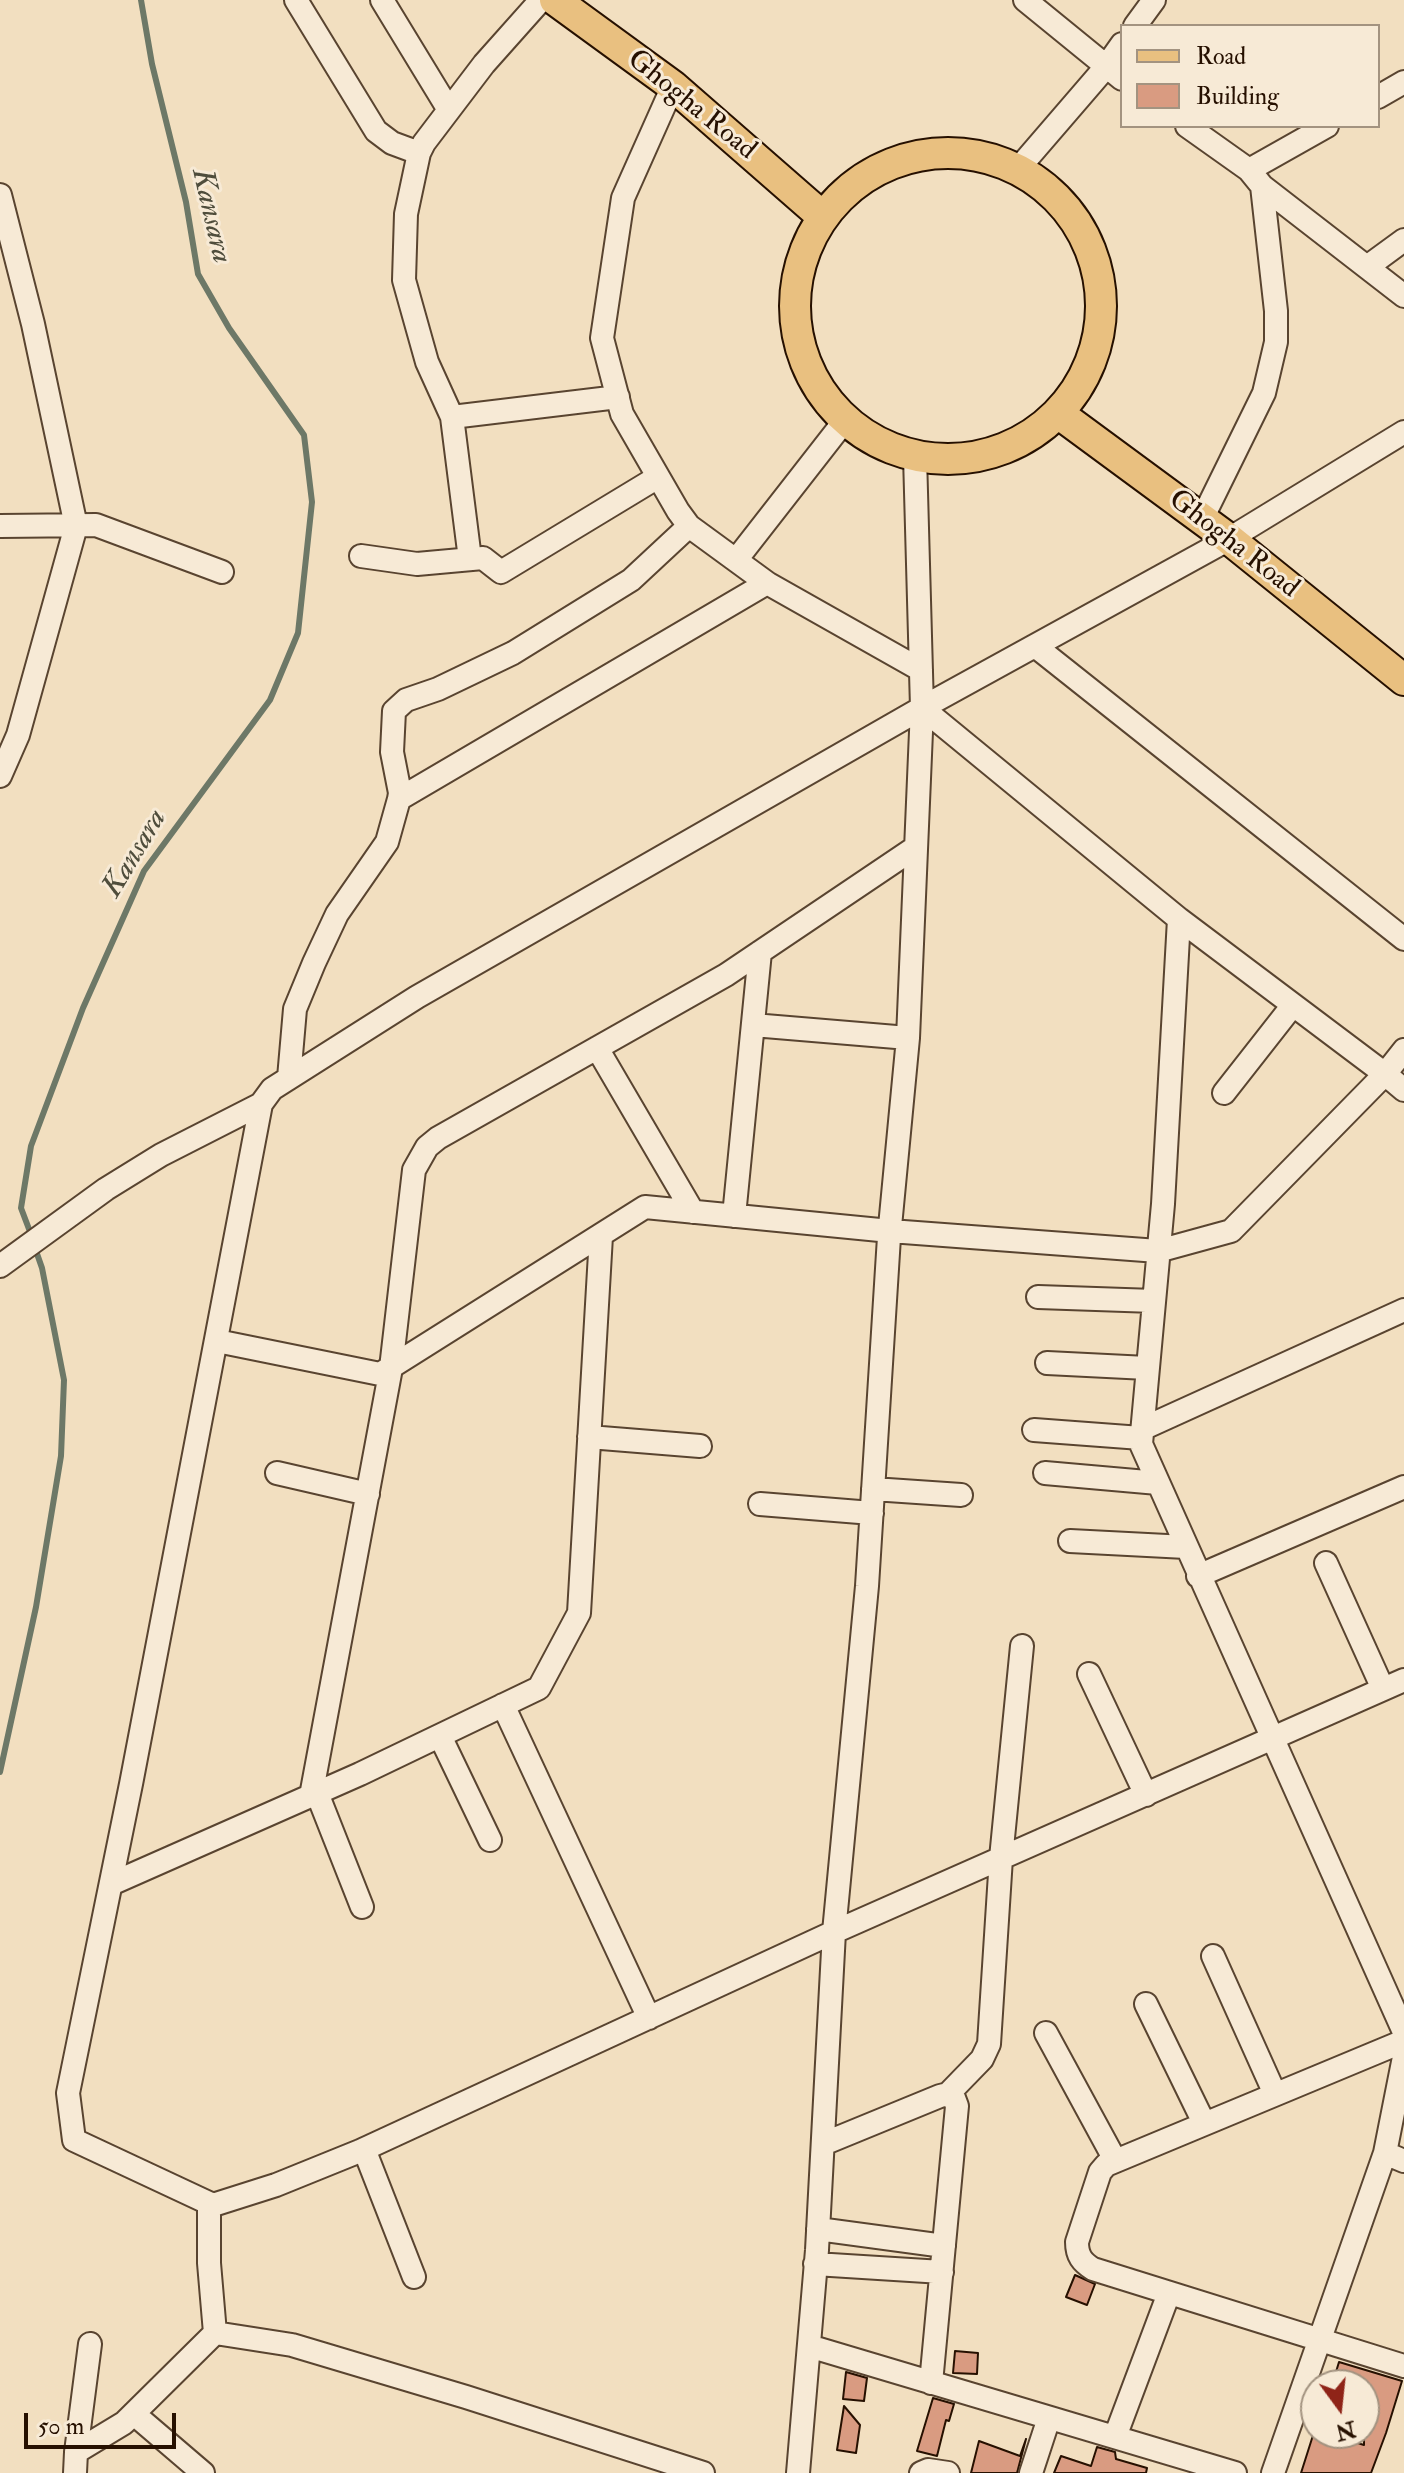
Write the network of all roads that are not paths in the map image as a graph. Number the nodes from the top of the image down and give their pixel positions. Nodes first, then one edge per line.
1 (296, 0) edge
2 (382, 0) edge
3 (541, 0) edge
4 (555, 0) edge
5 (1025, 0) edge
6 (1154, 0) edge
7 (1136, 24) edge
8 (1120, 52) edge
9 (1114, 74) edge
10 (1404, 82) edge
11 (673, 86) junction
12 (1380, 96) edge
13 (449, 110) junction
14 (1190, 128) edge
15 (1324, 128) edge
16 (419, 153) junction
17 (1018, 169) junction
18 (1256, 178) junction
19 (0, 195) edge
20 (823, 217) junction
21 (1404, 240) edge
22 (1367, 267) junction
23 (1404, 296) edge
24 (618, 397) junction
25 (1058, 413) junction
26 (452, 417) junction
27 (846, 419) junction
28 (1404, 432) edge
29 (915, 456) junction
30 (658, 477) junction
31 (1202, 519) junction
32 (0, 526) edge
33 (76, 526) junction
34 (689, 526) junction
35 (1229, 539) junction
36 (361, 556) dead end
37 (470, 559) junction
38 (736, 560) junction
39 (222, 572) dead end
40 (767, 583) junction
41 (1035, 646) junction
42 (921, 670) junction
43 (1404, 680) edge
44 (922, 708) junction
45 (0, 776) edge
46 (399, 799) junction
47 (916, 847) junction
48 (1179, 919) junction
49 (1404, 939) edge
50 (760, 952) junction
51 (1293, 1005) junction
52 (753, 1025) junction
53 (908, 1038) junction
54 (597, 1048) junction
55 (1404, 1050) edge
56 (1385, 1074) junction
57 (289, 1078) junction
58 (1404, 1090) edge
59 (1224, 1093) dead end
60 (261, 1104) junction
61 (693, 1212) junction
62 (734, 1216) junction
63 (890, 1231) junction
64 (601, 1236) junction
65 (1158, 1251) junction
66 (0, 1266) edge
67 (1038, 1297) dead end
68 (1154, 1301) junction
69 (1404, 1310) edge
70 (217, 1341) junction
71 (1047, 1363) dead end
72 (391, 1368) junction
73 (1147, 1368) junction
74 (1034, 1430) dead end
75 (1142, 1434) junction
76 (589, 1437) junction
77 (700, 1446) dead end
78 (277, 1473) dead end
79 (1045, 1473) dead end
80 (1158, 1483) junction
81 (1404, 1487) edge
82 (873, 1489) junction
83 (368, 1494) junction
84 (961, 1495) dead end
85 (760, 1504) dead end
86 (872, 1513) junction
87 (1070, 1541) dead end
88 (1186, 1547) junction
89 (1326, 1563) dead end
90 (1198, 1576) junction
91 (1022, 1646) dead end
92 (1089, 1674) dead end
93 (1394, 1685) edge
94 (503, 1705) junction
95 (440, 1736) junction
96 (1271, 1739) junction
97 (314, 1794) junction
98 (1146, 1795) junction
99 (490, 1840) dead end
100 (1001, 1858) junction
101 (111, 1884) junction
102 (362, 1907) dead end
103 (834, 1932) junction
104 (1213, 1956) dead end
105 (1146, 2004) dead end
106 (649, 2018) junction
107 (1404, 2032) edge
108 (1046, 2033) dead end
109 (1404, 2041) edge
110 (1404, 2057) edge
111 (948, 2094) junction
112 (1275, 2094) junction
113 (1204, 2123) junction
114 (823, 2144) junction
115 (364, 2149) junction
116 (1394, 2157) edge
117 (1115, 2160) junction
118 (209, 2203) junction
119 (818, 2229) junction
120 (944, 2246) junction
121 (815, 2264) junction
122 (942, 2272) junction
123 (414, 2277) dead end
124 (1169, 2293) junction
125 (215, 2333) junction
126 (1319, 2340) junction
127 (90, 2344) dead end
128 (809, 2346) junction
129 (1404, 2366) edge
130 (931, 2383) junction
131 (134, 2414) junction
132 (1049, 2418) junction
133 (1115, 2437) junction
134 (76, 2462) edge
135 (203, 2473) edge
136 (703, 2473) edge
137 (798, 2473) edge
138 (921, 2473) edge
139 (948, 2473) edge
140 (1031, 2473) edge
141 (1235, 2473) edge
142 (1273, 2473) edge

1 - 16 street
2 - 13 street
3 - 13 street
4 - 11 main road, Ghogha Road
5 - 9 street
6 - 7 street
8 - 9 street
9 - 17 street
10 - 12 street
11 - 20 main road, Ghogha Road
11 - 24 street
13 - 16 street
14 - 18 street
15 - 18 street
16 - 26 street
17 - 20 main road
17 - 25 main road
18 - 22 street
18 - 31 street
19 - 33 street
20 - 27 main road
21 - 22 street
22 - 23 street
24 - 26 street
24 - 30 street
25 - 29 main road
25 - 31 main road, Ghogha Road
26 - 37 street
27 - 29 main road
27 - 38 street
28 - 35 street
29 - 42 street
30 - 34 street
30 - 37 street
31 - 35 main road, Ghogha Road
32 - 33 street
33 - 39 street
33 - 45 street
34 - 38 street
34 - 46 street
35 - 41 street
35 - 43 main road, Ghogha Road
36 - 37 street
38 - 40 street
40 - 42 street
40 - 46 street
41 - 44 street
41 - 49 street
42 - 44 street
44 - 47 street
44 - 48 street
44 - 57 street
46 - 57 street
47 - 50 street
47 - 53 street
48 - 51 street
48 - 65 street
50 - 52 street
50 - 54 street
51 - 56 street
51 - 59 street
52 - 53 street
52 - 62 street
53 - 63 street
54 - 61 street
54 - 72 street
55 - 56 street
56 - 58 street
56 - 65 street
57 - 60 street
60 - 66 street
60 - 70 street
61 - 62 street
61 - 64 street
62 - 63 street
63 - 65 street
63 - 82 street
64 - 72 street
64 - 76 street
65 - 68 street
67 - 68 street
68 - 73 street
69 - 75 street
70 - 72 street
70 - 101 street
71 - 73 street
72 - 83 street
73 - 75 street
74 - 75 street
75 - 80 street
76 - 77 street
76 - 94 street
78 - 83 street
79 - 80 street
80 - 88 street
81 - 90 street
82 - 84 street
82 - 86 street
83 - 97 street
85 - 86 street
86 - 103 street
87 - 88 street
88 - 90 street
89 - 93 street
90 - 96 street
91 - 100 street
92 - 98 street
93 - 96 street
94 - 95 street
94 - 106 street
95 - 97 street
95 - 99 street
96 - 98 street
96 - 107 street
97 - 101 street
97 - 102 street
98 - 100 street
100 - 103 street
100 - 111 street
101 - 118 street
103 - 106 street
103 - 114 street
104 - 112 street
105 - 113 street
106 - 115 street
108 - 117 street
109 - 112 street
110 - 116 street
111 - 114 street
111 - 120 street
112 - 113 street
113 - 117 street
114 - 119 street
115 - 118 street
115 - 123 street
116 - 126 street
117 - 124 street
118 - 125 street
119 - 120 street
119 - 121 street
120 - 122 street
121 - 122 street
121 - 128 street
122 - 130 street
124 - 126 street
124 - 133 street
125 - 131 street
125 - 136 street
126 - 129 street
126 - 142 street
127 - 134 street
128 - 130 street
128 - 137 street
130 - 132 street
131 - 134 street
131 - 135 street
132 - 133 street
132 - 140 street
133 - 141 street
138 - 139 street

